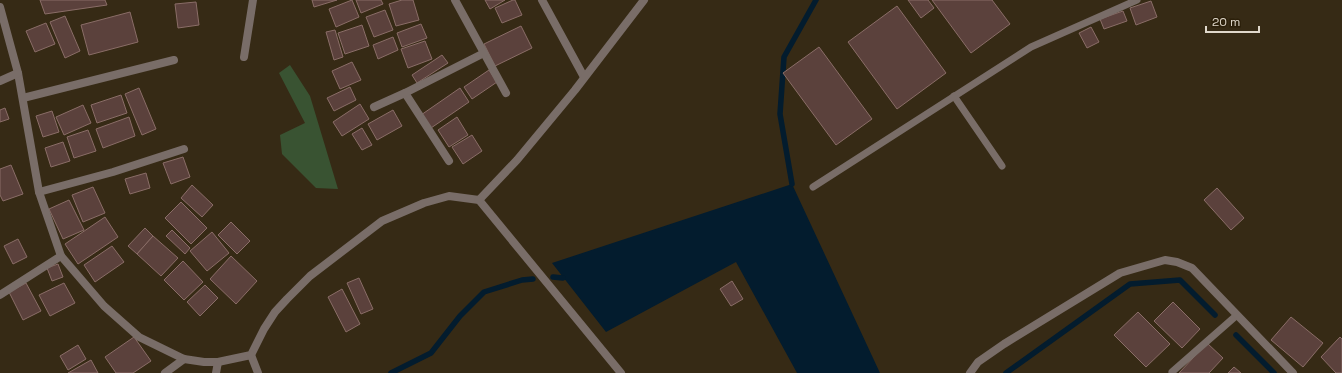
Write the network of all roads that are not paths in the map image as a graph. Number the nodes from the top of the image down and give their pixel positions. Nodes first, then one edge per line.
1 (253, 0) edge
2 (455, 0) edge
3 (542, 0) edge
4 (644, 0) edge
5 (1137, 0) edge
6 (0, 7) edge
7 (484, 53) junction
8 (244, 57) dead end
9 (174, 60) dead end
10 (18, 73) junction
11 (584, 78) junction
12 (0, 80) edge
13 (405, 93) junction
14 (506, 93) dead end
15 (954, 96) junction
16 (24, 98) junction
17 (374, 107) dead end
18 (184, 149) dead end
19 (449, 161) dead end
20 (1002, 166) dead end
21 (813, 187) dead end
22 (39, 192) junction
23 (479, 200) junction
24 (61, 256) junction
25 (0, 295) edge
26 (1237, 315) junction
27 (251, 355) junction
28 (184, 359) junction
29 (218, 362) junction
30 (1172, 372) dead end
31 (165, 373) edge
32 (216, 373) edge
33 (258, 373) edge
34 (621, 373) edge
35 (970, 373) edge
36 (1293, 373) edge

1 - 8 street
2 - 7 street
3 - 11 street
4 - 11 street
5 - 15 lane
6 - 10 street
7 - 13 street
7 - 14 street
9 - 16 street
10 - 12 street
10 - 16 street
11 - 23 street
13 - 17 street
13 - 19 street
15 - 20 lane
15 - 21 lane
16 - 22 street
18 - 22 street
22 - 24 street
23 - 27 street
23 - 34 street
24 - 25 street
24 - 28 street
26 - 30 lane
26 - 35 street
26 - 36 street
27 - 29 street
27 - 33 street
28 - 29 street
28 - 31 street
29 - 32 street

